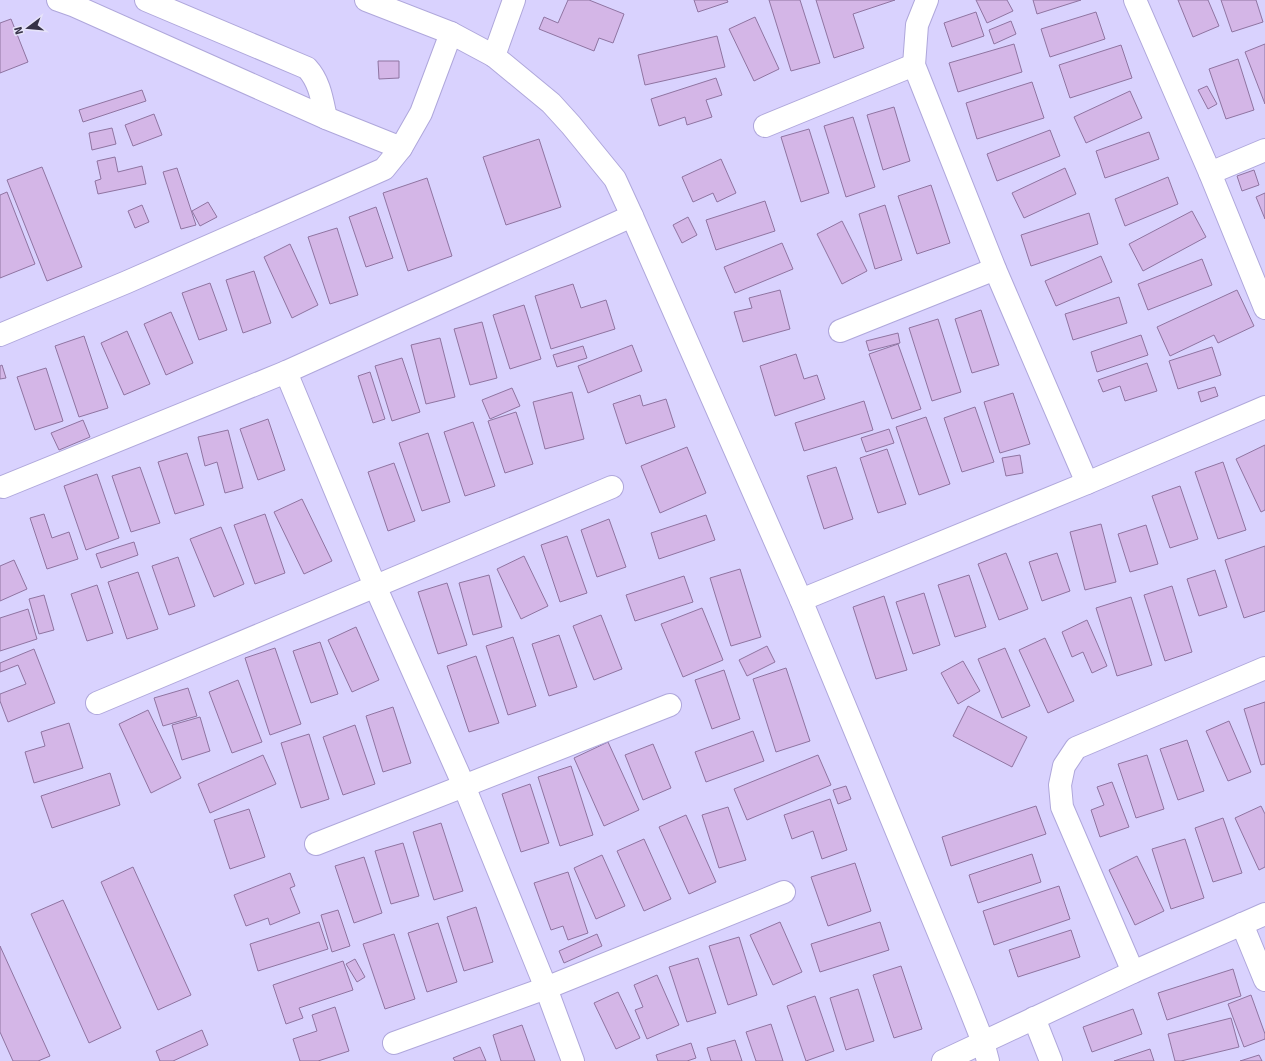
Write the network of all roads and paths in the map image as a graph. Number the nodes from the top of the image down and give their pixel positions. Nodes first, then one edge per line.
1 (146, 0) edge
2 (366, 0) edge
3 (514, 0) edge
4 (927, 0) edge
5 (1135, 0) edge
6 (71, 2) edge
7 (451, 33) junction
8 (494, 56) junction
9 (914, 65) junction
10 (326, 118) junction
11 (765, 126) dead end
12 (401, 148) junction
13 (1265, 150) edge
14 (1210, 173) junction
15 (632, 216) junction
16 (995, 269) junction
17 (1265, 308) edge
18 (840, 331) dead end
19 (0, 335) edge
20 (286, 372) junction
21 (1265, 407) edge
22 (1087, 483) junction
23 (3, 487) dead end
24 (612, 487) dead end
25 (375, 586) junction
26 (801, 600) junction
27 (1265, 668) edge
28 (97, 703) dead end
29 (670, 705) dead end
30 (464, 786) junction
31 (316, 844) dead end
32 (784, 892) dead end
33 (1265, 914) edge
34 (1242, 924) junction
35 (1133, 972) junction
36 (1265, 980) edge
37 (546, 988) junction
38 (1034, 1018) junction
39 (394, 1043) dead end
40 (986, 1051) edge
41 (573, 1061) edge
42 (943, 1061) edge
43 (1051, 1061) edge

1 - 10 street
2 - 7 street
3 - 8 street
4 - 9 street
5 - 14 street
6 - 10 street
7 - 8 street
7 - 12 street
8 - 15 street
9 - 11 street
9 - 16 street
10 - 12 street
12 - 19 street
13 - 14 street
14 - 17 street
15 - 20 street
15 - 26 street
16 - 18 street
16 - 22 street
20 - 23 street
20 - 25 street
21 - 22 street
22 - 26 street
24 - 25 street
25 - 28 street
25 - 30 street
26 - 40 street
27 - 35 street
29 - 30 street
30 - 31 street
30 - 37 street
32 - 37 street
33 - 34 street
34 - 35 street
34 - 36 street
35 - 38 street
37 - 39 street
37 - 41 street
38 - 40 street
38 - 43 street
40 - 42 street

